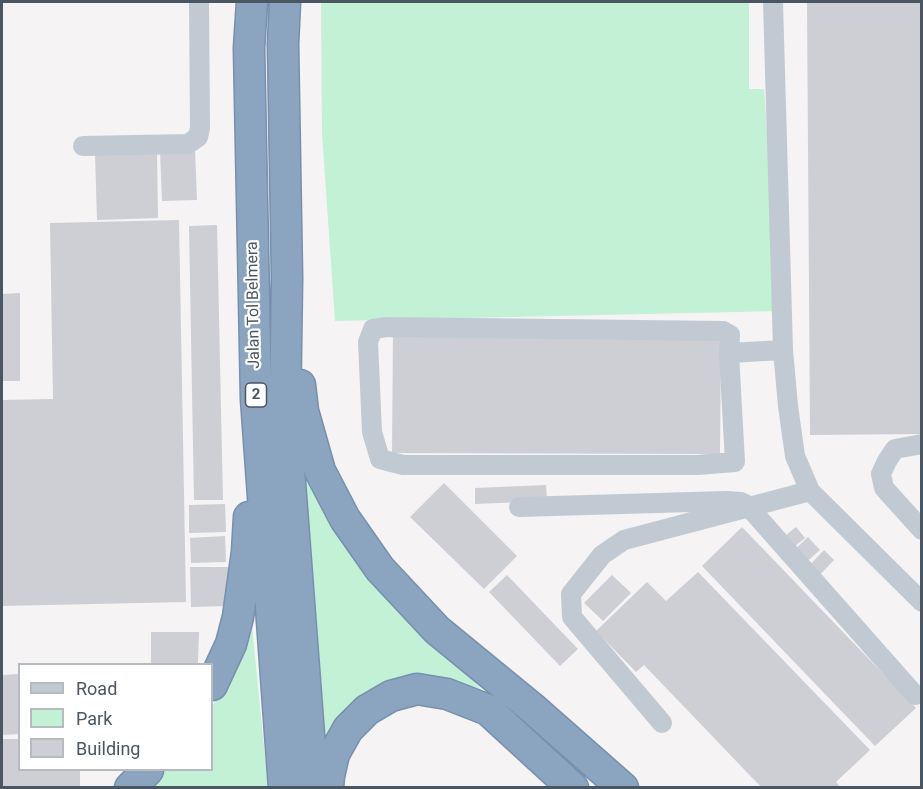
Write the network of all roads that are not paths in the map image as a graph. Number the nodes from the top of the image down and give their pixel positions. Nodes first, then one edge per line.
1 (199, 2) edge
2 (252, 2) edge
3 (285, 2) edge
4 (773, 2) edge
5 (83, 146) dead end
6 (287, 278) junction
7 (783, 350) junction
8 (729, 353) junction
9 (256, 399) junction
10 (921, 444) edge
11 (810, 491) junction
12 (519, 507) dead end
13 (750, 508) junction
14 (921, 530) edge
15 (921, 602) edge
16 (213, 683) edge
17 (915, 695) dead end
18 (662, 723) dead end
19 (147, 771) edge
20 (130, 788) edge
21 (284, 788) edge
22 (313, 788) edge
23 (328, 788) edge
24 (573, 788) edge
25 (623, 788) edge

1 - 5 lane
2 - 9 highway, Jalan Tol Belmera / 2
3 - 6 highway, Jalan Tol Belmera / 2
4 - 7 lane
6 - 22 highway, Jalan Tol Belmera / 2
6 - 25 highway
7 - 8 lane
7 - 11 lane
8 - 8 lane
9 - 16 highway
9 - 21 highway, Jalan Tol Belmera / 2
10 - 14 lane
11 - 13 lane
11 - 15 lane
12 - 13 lane
13 - 17 lane
13 - 18 lane
19 - 20 highway
23 - 24 highway

